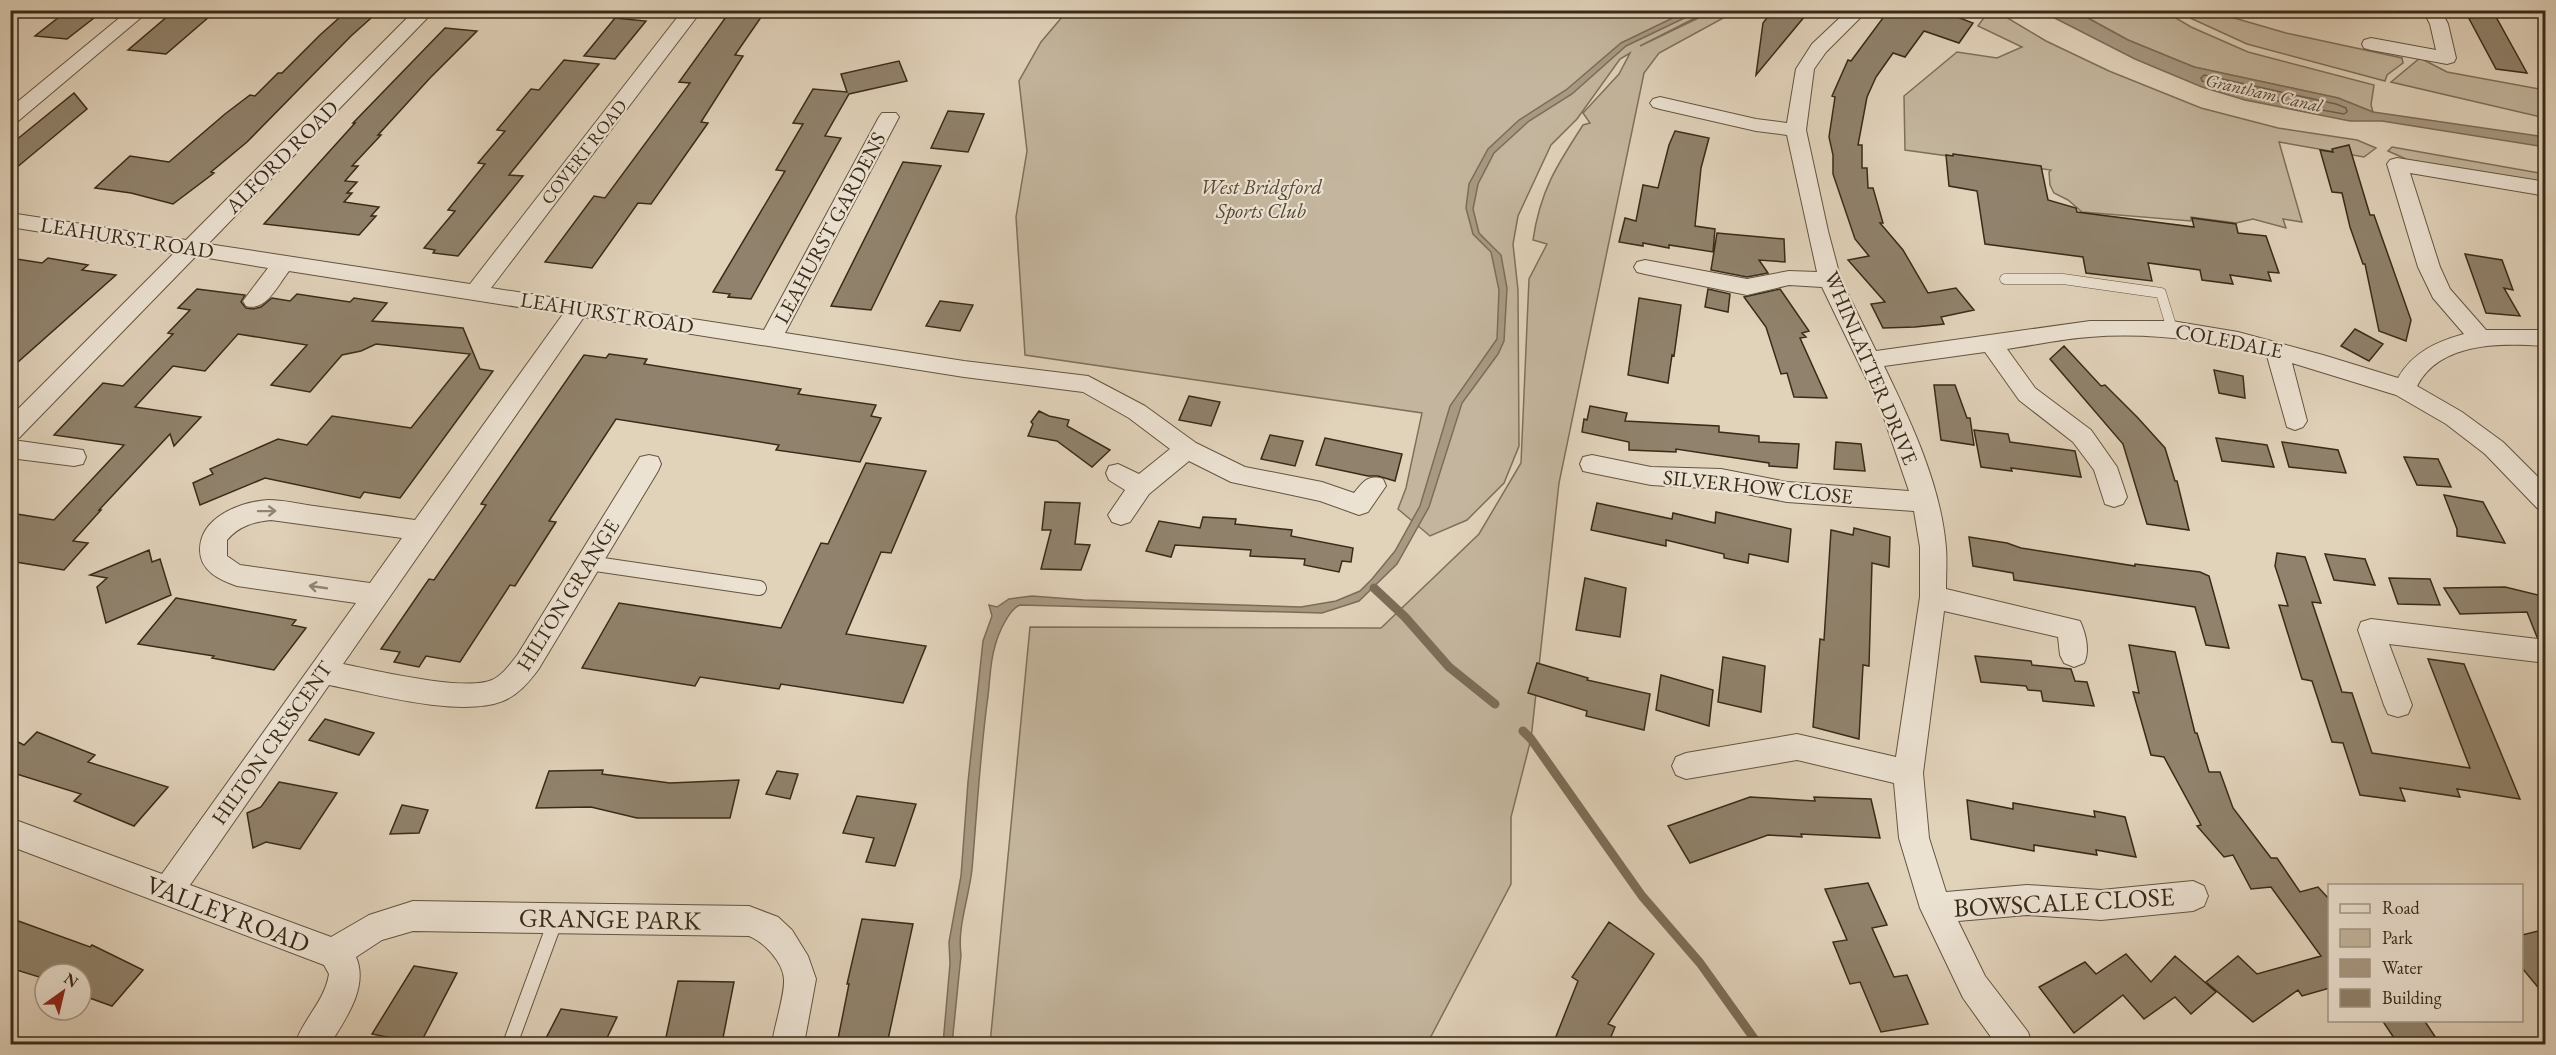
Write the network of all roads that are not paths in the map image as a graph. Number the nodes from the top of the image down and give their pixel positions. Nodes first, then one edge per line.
1 (141, 10) edge
2 (426, 10) edge
3 (693, 10) edge
4 (1859, 10) edge
5 (2432, 10) edge
6 (2371, 44) dead end
7 (1660, 103) dead end
8 (889, 117) dead end
9 (10, 118) edge
10 (1796, 130) junction
11 (2546, 189) edge
12 (10, 220) edge
13 (192, 248) junction
14 (285, 263) junction
15 (1645, 267) dead end
16 (2005, 279) dead end
17 (1830, 280) junction
18 (475, 293) junction
19 (254, 301) dead end
20 (578, 309) junction
21 (2172, 329) junction
22 (2546, 338) edge
23 (770, 339) junction
24 (2481, 339) junction
25 (1992, 345) junction
26 (2277, 350) junction
27 (1870, 360) junction
28 (2404, 389) junction
29 (2295, 421) dead end
30 (10, 432) edge
31 (10, 449) edge
32 (1187, 449) junction
33 (74, 458) dead end
34 (649, 464) dead end
35 (1592, 464) dead end
36 (1118, 473) dead end
37 (1140, 486) junction
38 (1374, 486) dead end
39 (2114, 497) dead end
40 (2546, 501) edge
41 (1925, 502) junction
42 (1121, 515) dead end
43 (421, 531) junction
44 (589, 563) junction
45 (759, 588) dead end
46 (376, 595) junction
47 (1933, 597) junction
48 (2546, 652) edge
49 (2074, 655) dead end
50 (322, 672) junction
51 (2398, 705) dead end
52 (1686, 766) dead end
53 (1908, 772) junction
54 (15, 840) edge
55 (168, 891) junction
56 (2193, 896) dead end
57 (1935, 908) junction
58 (556, 918) junction
59 (335, 954) junction
60 (310, 1044) edge
61 (510, 1044) edge
62 (788, 1044) edge
63 (2016, 1044) edge

1 - 9 street
2 - 13 street, ALFORD ROAD
3 - 18 street, COVERT ROAD
4 - 10 street, WHINLATTER DRIVE
5 - 6 street
7 - 10 street
8 - 23 street, LEAHURST GARDENS
10 - 17 street, WHINLATTER DRIVE
11 - 24 street
12 - 13 street, LEAHURST ROAD
13 - 14 street, LEAHURST ROAD
13 - 30 street, ALFORD ROAD
14 - 18 street, LEAHURST ROAD
14 - 19 street
15 - 17 street
16 - 21 lane
17 - 27 street, WHINLATTER DRIVE
18 - 20 street, LEAHURST ROAD
20 - 23 street, LEAHURST ROAD
20 - 43 street, HILTON CRESCENT
21 - 25 street, COLEDALE
21 - 26 street, COLEDALE
22 - 24 street
23 - 32 street, LEAHURST ROAD
24 - 28 street
25 - 27 street, COLEDALE
25 - 39 street
26 - 28 street, COLEDALE
26 - 29 street
27 - 41 street, WHINLATTER DRIVE
28 - 40 street, COLEDALE
31 - 33 street
32 - 37 street
32 - 38 street, LEAHURST ROAD
34 - 44 street, HILTON GRANGE
35 - 41 street, SILVERHOW CLOSE
36 - 37 street
37 - 42 street
41 - 47 street, WHINLATTER DRIVE
43 - 46 street, HILTON CRESCENT
46 -> 43 street
44 - 45 lane
44 - 50 street, HILTON GRANGE
46 - 50 street, HILTON CRESCENT
47 - 49 street
47 - 53 street, WHINLATTER DRIVE
48 - 51 street
50 - 55 street, HILTON CRESCENT
52 - 53 street
53 - 57 street, WHINLATTER DRIVE
54 - 55 street, VALLEY ROAD
55 - 59 street, VALLEY ROAD
56 - 57 street, BOWSCALE CLOSE
57 - 63 street, WHINLATTER DRIVE
58 - 59 street, GRANGE PARK
58 - 61 lane
58 - 62 street, GRANGE PARK
59 - 60 street, VALLEY ROAD

